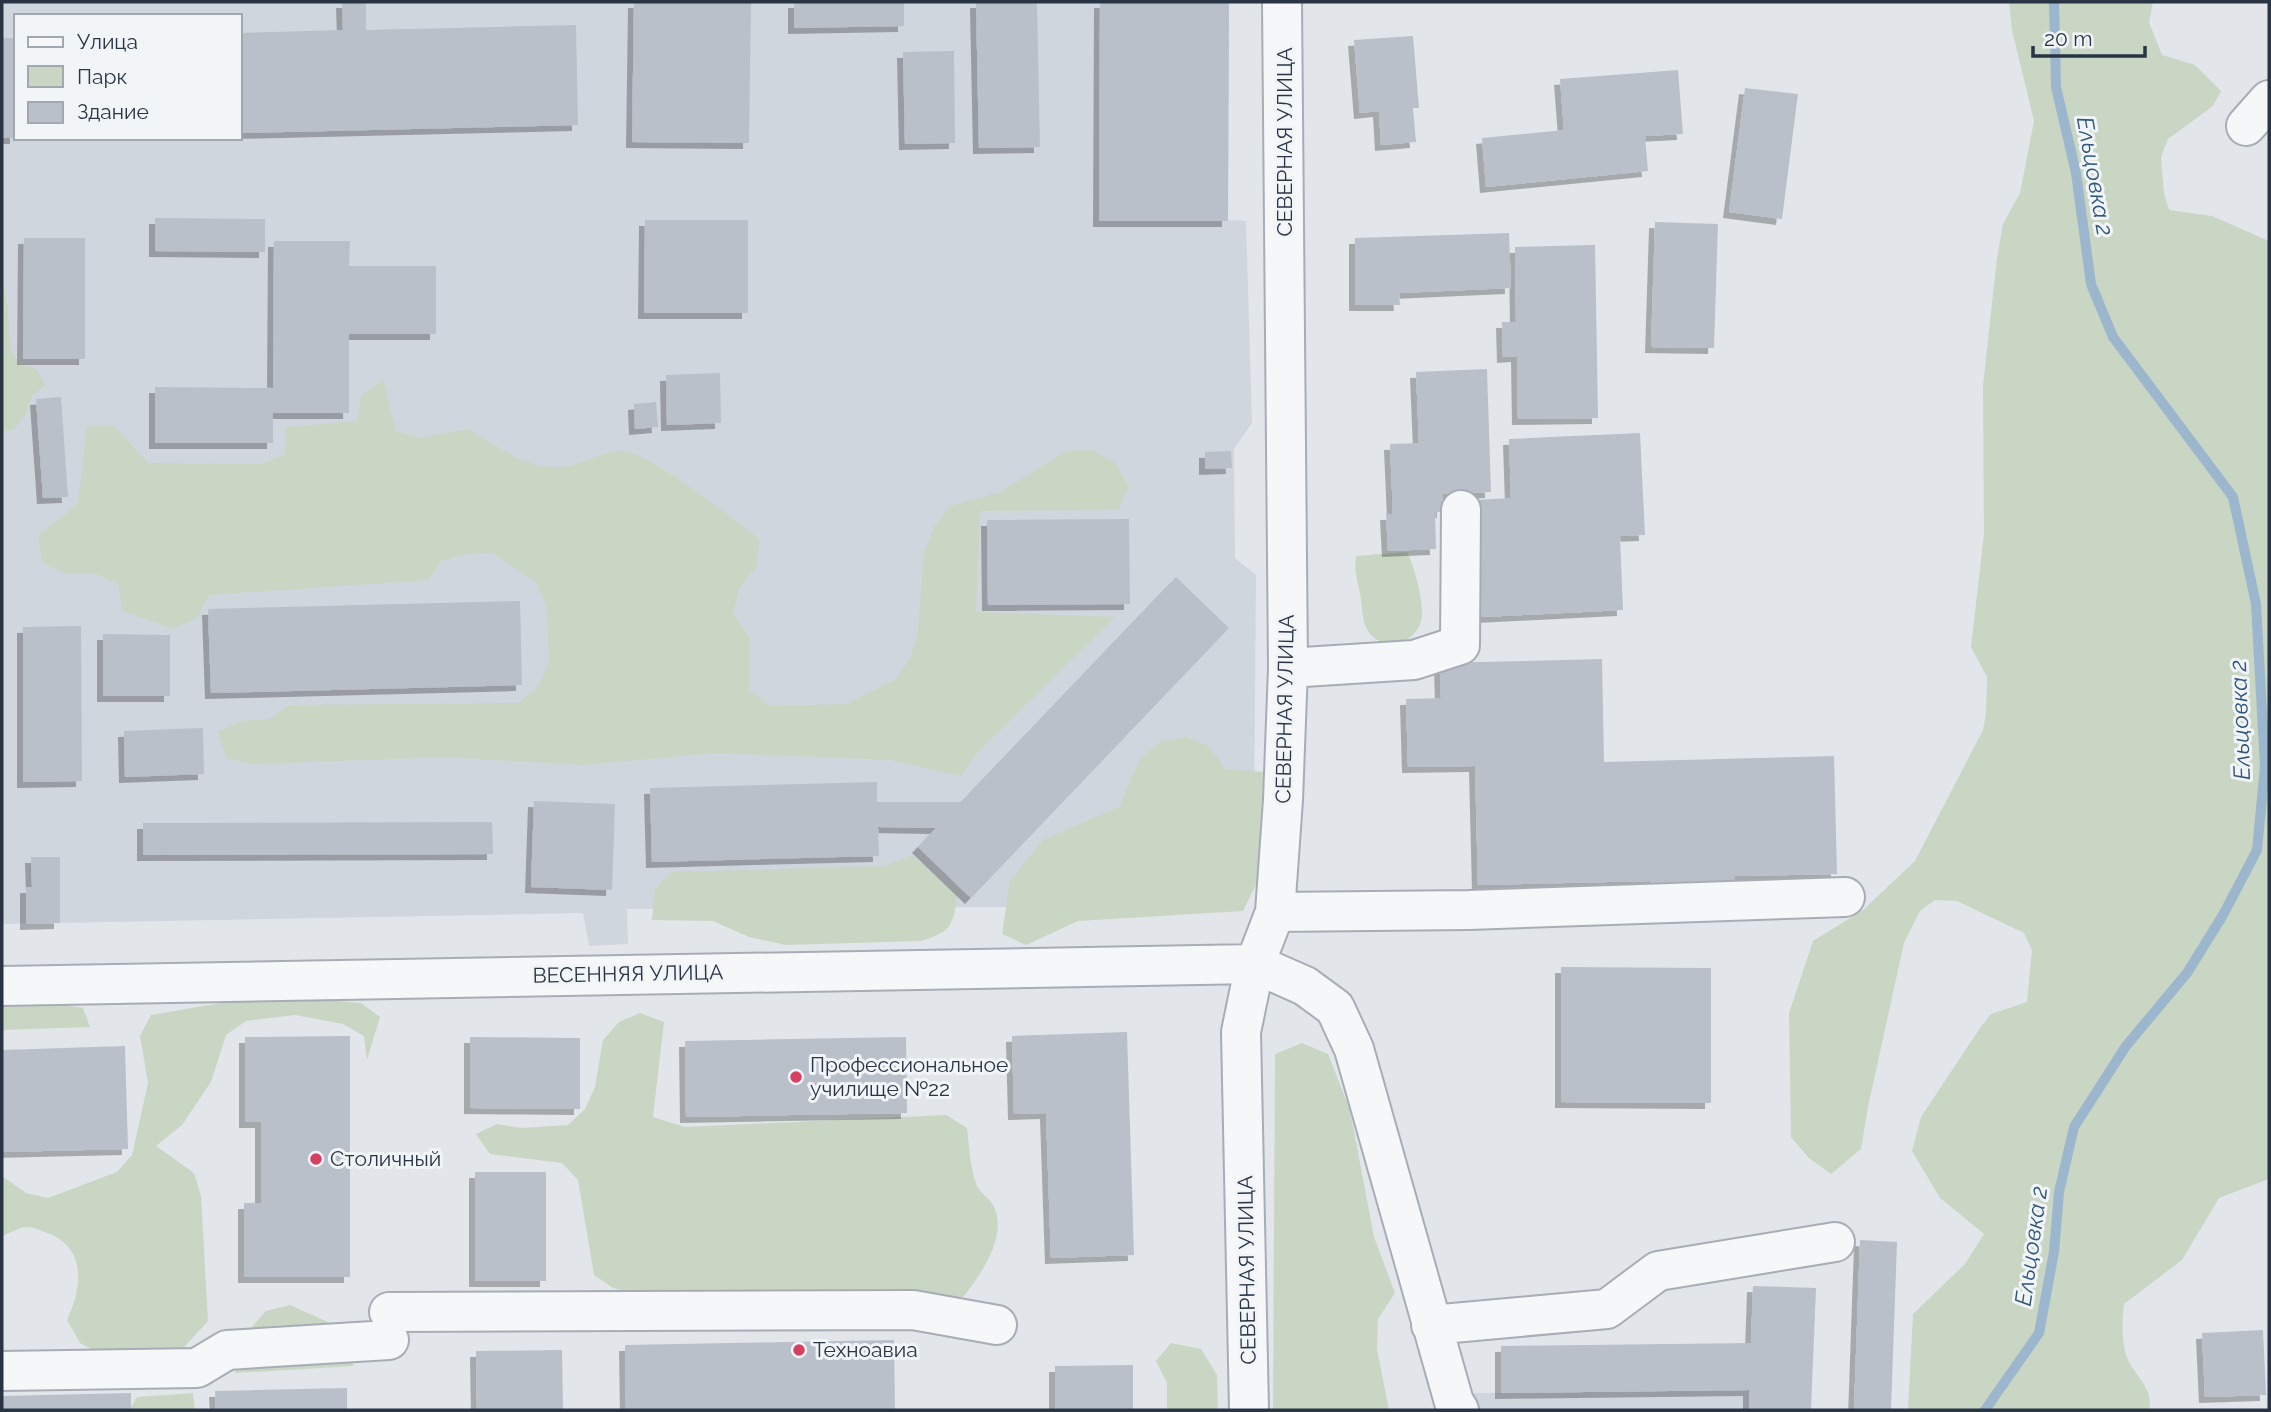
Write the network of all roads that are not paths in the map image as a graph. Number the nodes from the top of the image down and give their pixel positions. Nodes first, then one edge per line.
1 (1282, 2) edge
2 (1461, 510) dead end
3 (1288, 667) junction
4 (1845, 897) dead end
5 (1275, 912) junction
6 (1255, 964) junction
7 (2, 986) edge
8 (1835, 1242) dead end
9 (997, 1325) dead end
10 (1431, 1325) junction
11 (2, 1371) edge
12 (1249, 1410) edge
13 (1459, 1410) edge

1 - 3 street, СЕВЕРНАЯ УЛИЦА
2 - 3 street
3 - 5 street, СЕВЕРНАЯ УЛИЦА
4 - 5 street
5 - 6 street, СЕВЕРНАЯ УЛИЦА
6 - 7 street, ВЕСЕННЯЯ УЛИЦА
6 - 10 street
6 - 12 street, СЕВЕРНАЯ УЛИЦА
8 - 10 street
9 - 11 street
10 - 13 street

